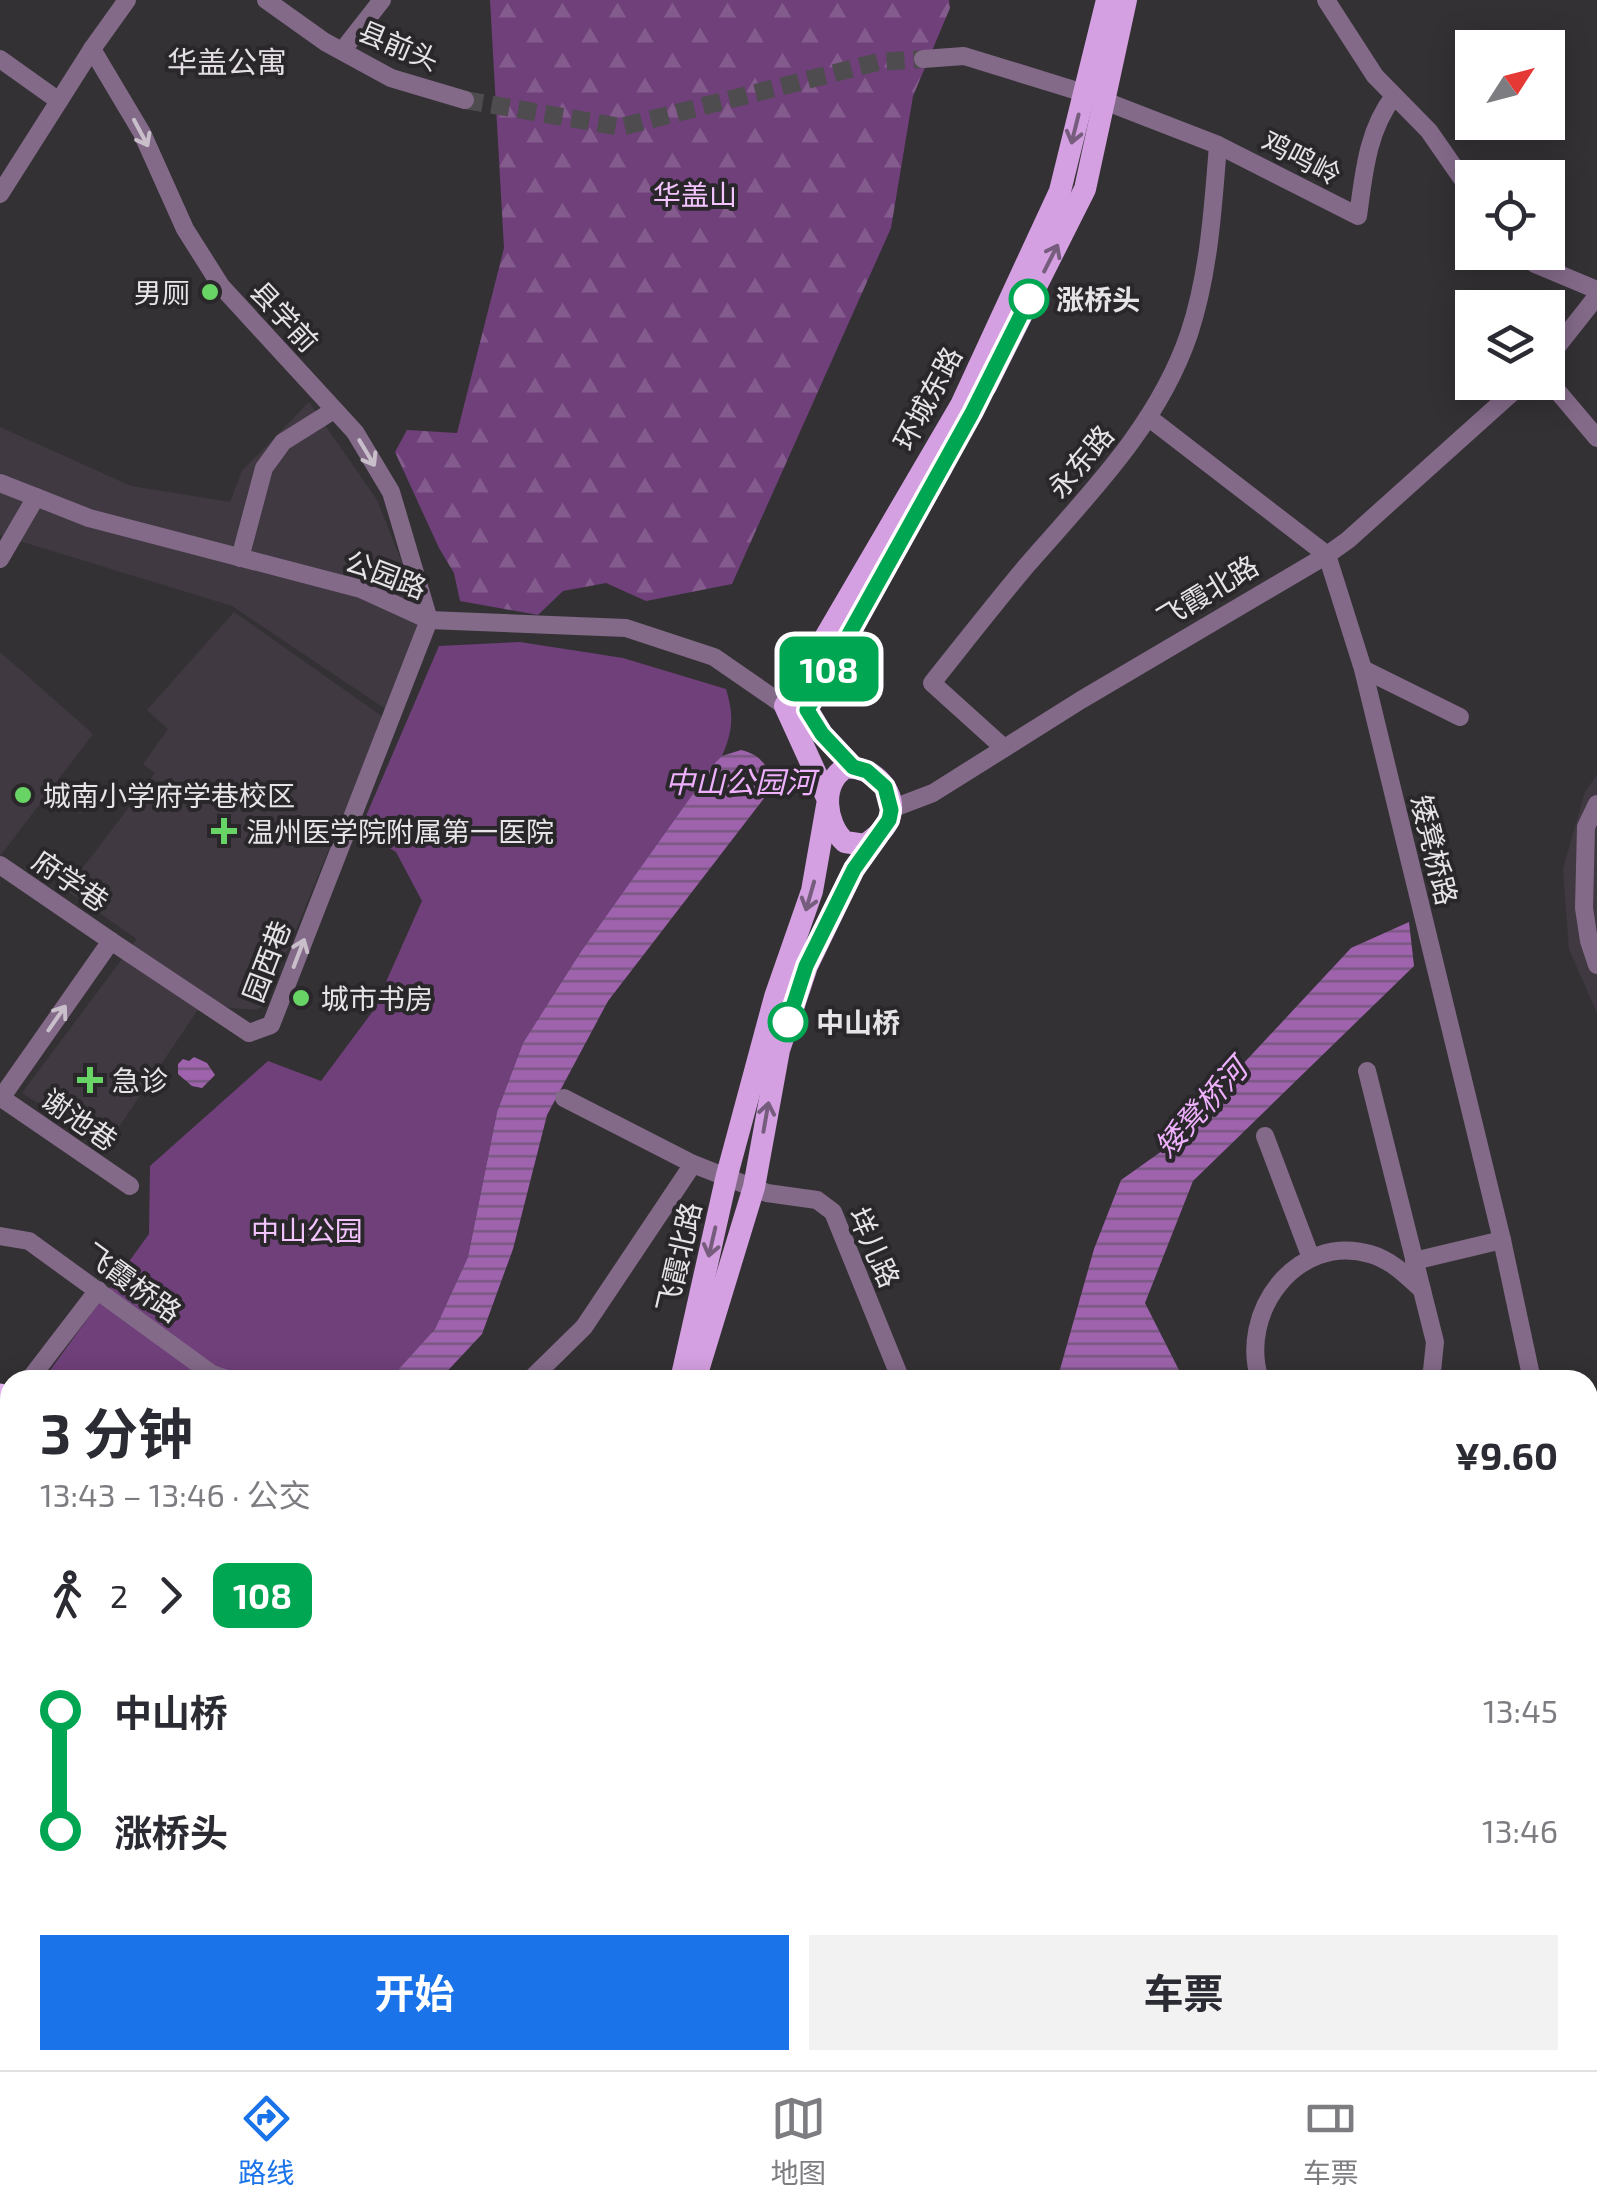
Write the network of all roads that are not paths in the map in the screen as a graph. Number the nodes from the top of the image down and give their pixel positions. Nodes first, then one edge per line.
1 (127, 0) edge
2 (266, 0) edge
3 (382, 0) edge
4 (1107, 0) edge
5 (1126, 0) edge
6 (1326, 0) edge
7 (92, 49) junction
8 (342, 52) junction
9 (923, 59) tunnel mouth
10 (0, 60) edge
11 (1394, 96) junction
12 (1094, 97) junction
13 (464, 100) tunnel mouth
14 (59, 101) junction
15 (1218, 145) junction
16 (1455, 168) edge
17 (0, 194) edge
18 (1549, 270) edge
19 (1597, 293) edge
20 (1565, 335) edge
21 (1504, 400) edge
22 (1565, 400) edge
23 (334, 410) junction
24 (1148, 417) junction
25 (1597, 438) edge
26 (0, 483) edge
27 (36, 496) junction
28 (1327, 556) junction
29 (0, 558) edge
30 (240, 558) junction
31 (429, 620) junction
32 (1363, 669) junction
33 (796, 708) junction
34 (1460, 718) dead end
35 (1004, 748) junction
36 (853, 767) junction
37 (828, 800) junction
38 (1597, 804) edge
39 (891, 810) junction
40 (879, 834) junction
41 (0, 865) edge
42 (1593, 940) edge
43 (111, 941) junction
44 (1597, 964) edge
45 (1367, 1070) dead end
46 (1, 1097) edge
47 (564, 1098) dead end
48 (1265, 1136) dead end
49 (693, 1164) junction
50 (727, 1175) junction
51 (130, 1186) dead end
52 (754, 1186) junction
53 (0, 1236) edge
54 (1502, 1240) junction
55 (1310, 1258) junction
56 (1414, 1260) junction
57 (98, 1290) junction
58 (1422, 1290) junction
59 (38, 1370) edge
60 (207, 1370) edge
61 (540, 1370) edge
62 (683, 1370) edge
63 (698, 1370) edge
64 (898, 1370) edge
65 (1256, 1370) edge
66 (1432, 1370) edge
67 (1530, 1370) edge

1 - 7 street
2 - 8 street, 县前头
3 - 8 street
4 - 12 main road, 环城东路
5 - 12 main road, 环城东路
6 - 11 street
7 - 14 street
7 -> 23 street, 县学前
8 - 13 street, 县前头
9 - 12 street
10 - 14 street
11 - 15 street, 鸡鸣岭
11 - 16 street
12 - 15 street, 鸡鸣岭
12 - 33 main road, 环城东路
14 - 17 street
15 - 24 street, 永东路
18 - 19 street
19 - 20 street
21 - 28 street, 飞霞北路
22 - 25 street
23 - 30 street
23 -> 31 street, 县学前
24 - 28 street
24 - 35 street, 永东路
26 - 27 street, 公园路
27 - 29 street
27 - 30 street, 公园路
28 - 32 street, 矮凳桥路
28 - 35 street, 飞霞北路
30 - 31 street, 公园路
31 - 33 street, 公园路
43 -> 31 street, 园西巷
32 - 34 street
32 - 54 street, 矮凳桥路
33 - 36 main road
33 - 37 main road
35 - 39 street, 飞霞北路
36 - 37 main road, 飞霞北路
36 - 39 main road
37 - 40 main road
37 -> 50 main road, 飞霞北路
38 - 42 street
39 - 40 main road, 飞霞北路
52 -> 40 main road, 飞霞北路
41 - 43 street, 府学巷
42 - 44 street
46 -> 43 street
45 - 56 street
46 - 51 street, 谢池巷
47 - 49 street
48 - 55 street
49 - 50 street
49 - 61 street
50 - 52 street
50 -> 62 main road, 飞霞北路
52 - 63 main road, 飞霞北路
52 - 64 street, 垟儿路
53 - 57 street, 飞霞桥路
54 - 56 street
54 - 67 street, 矮凳桥路
55 - 58 street
55 - 65 street
56 - 58 street
57 - 59 street
57 - 60 street, 飞霞桥路
58 - 66 street

